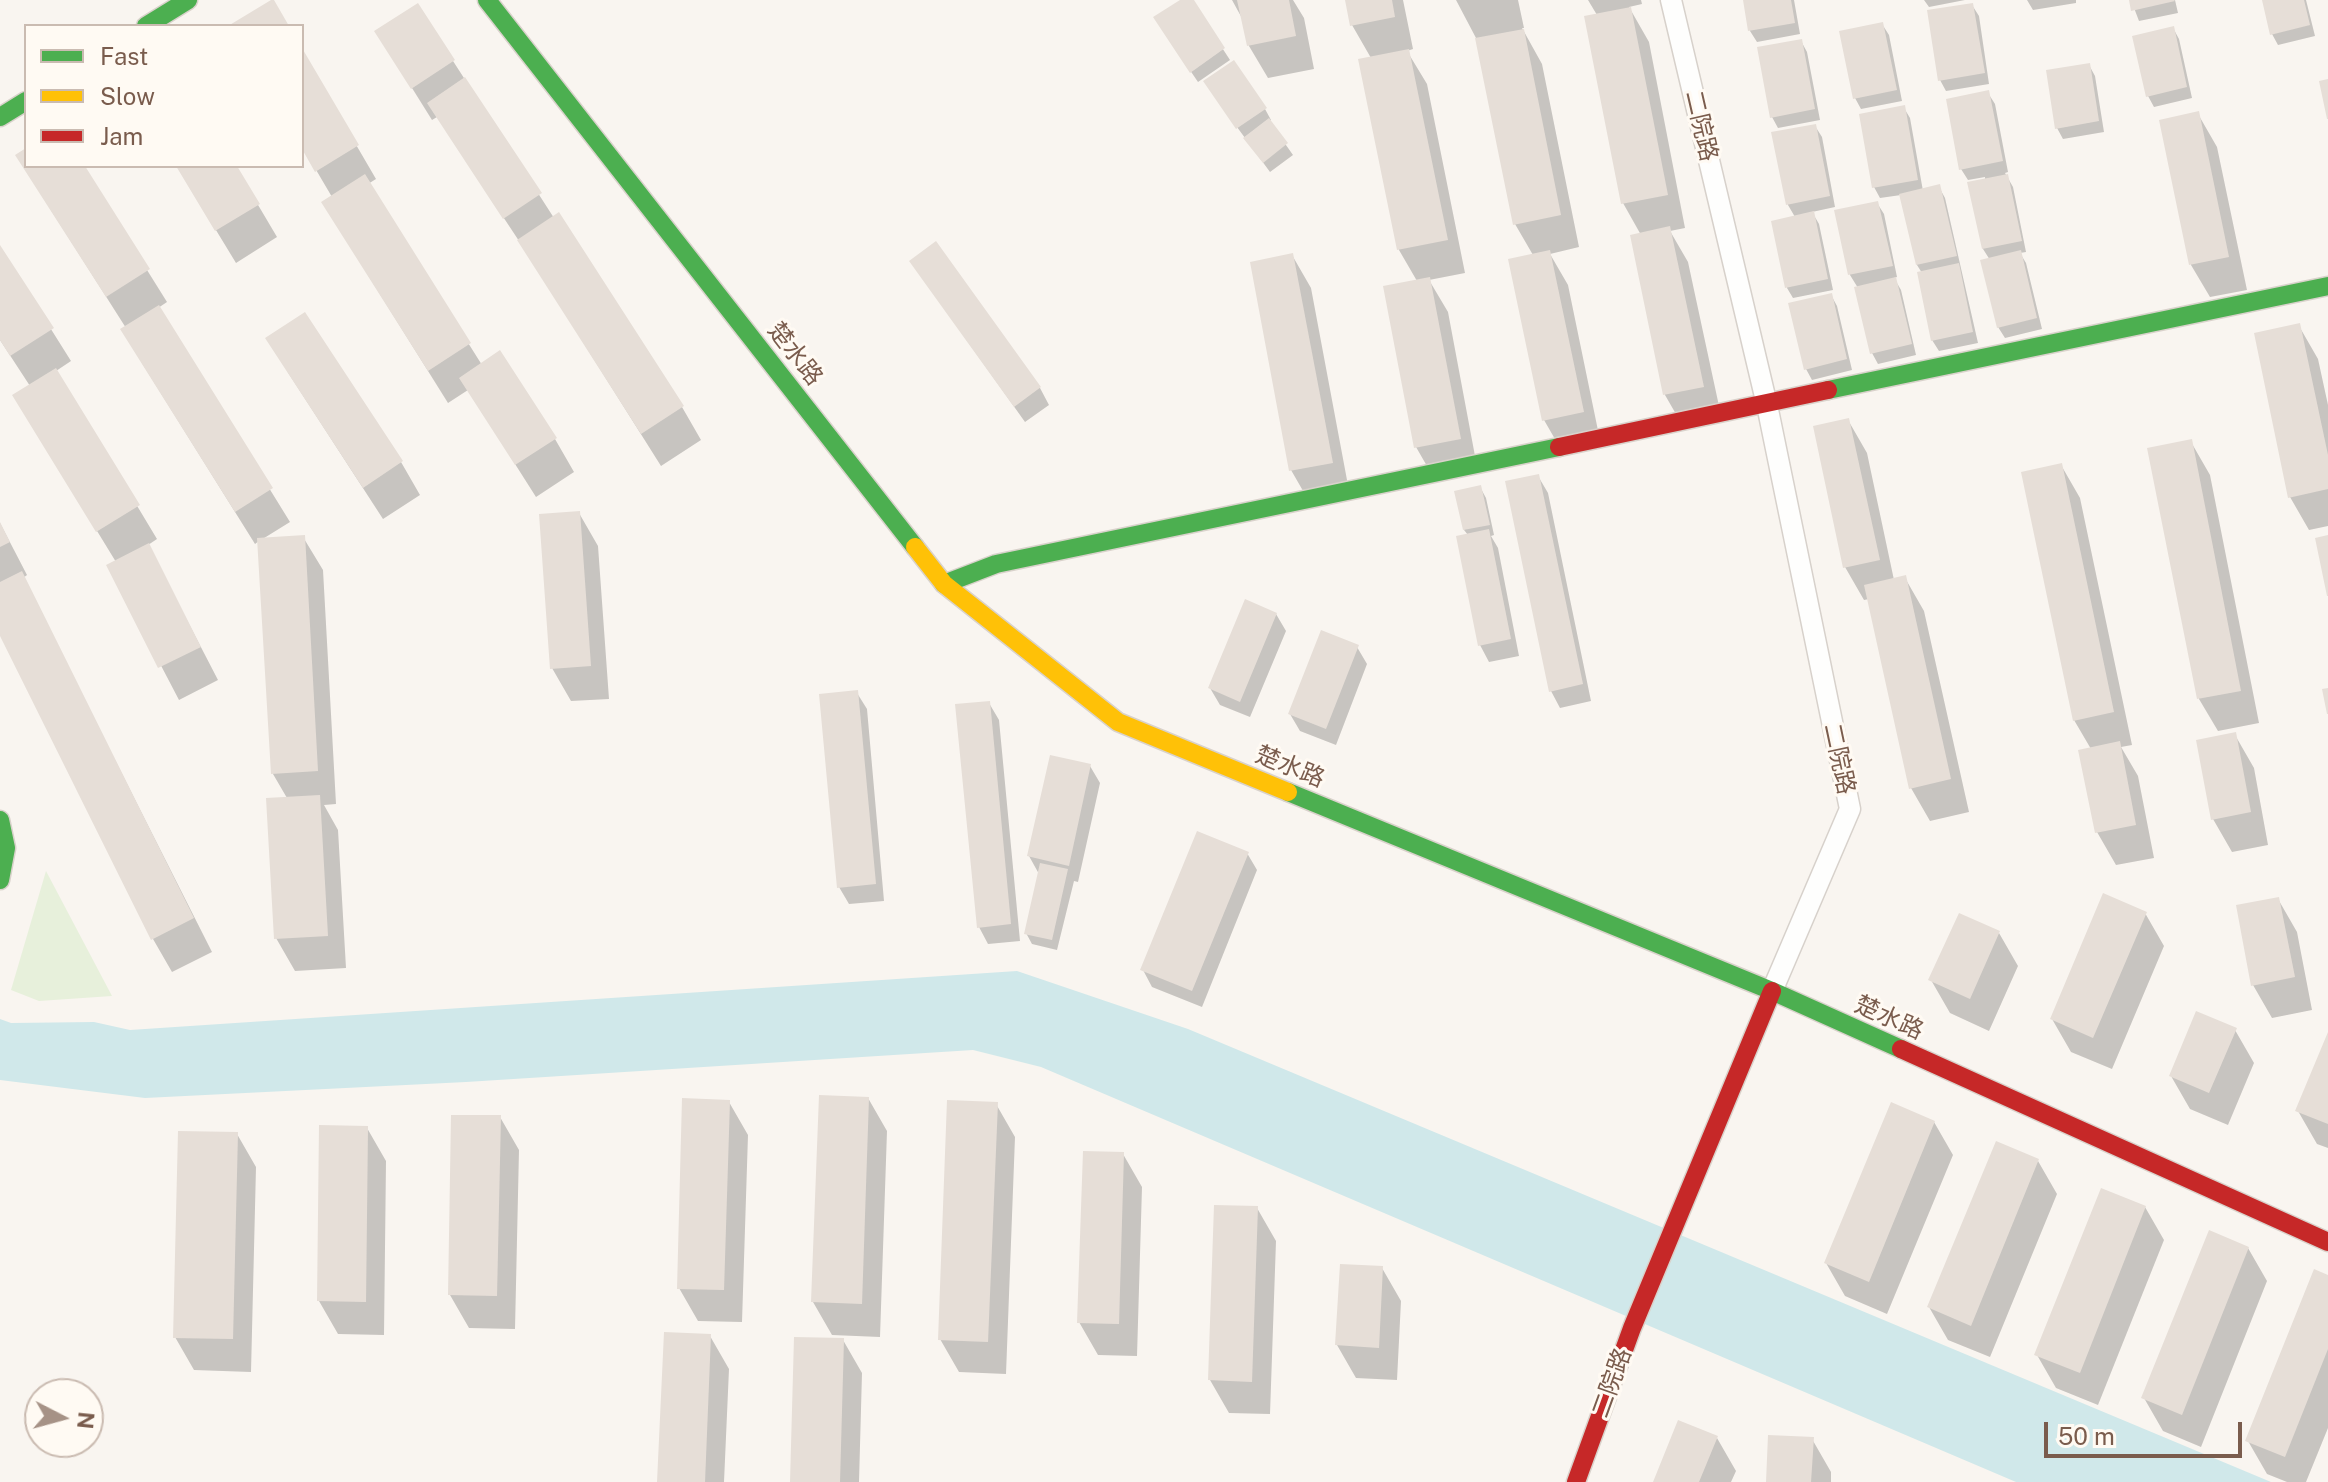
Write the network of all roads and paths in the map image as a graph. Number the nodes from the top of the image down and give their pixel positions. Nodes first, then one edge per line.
1 (188, 0) edge
2 (487, 0) edge
3 (1671, 0) edge
4 (149, 24) edge
5 (24, 102) edge
6 (0, 117) edge
7 (2328, 286) edge
8 (1767, 405) junction
9 (944, 584) junction
10 (0, 820) edge
11 (0, 880) edge
12 (1772, 991) junction
13 (2328, 1242) edge
14 (1576, 1482) edge

1 - 4 main road
2 - 9 main road, 楚水路
3 - 8 street, 二院路
5 - 6 main road
7 - 8 main road
8 - 9 main road
8 - 12 street, 二院路
9 - 12 main road, 楚水路
10 - 11 main road
12 - 13 main road, 楚水路
12 - 14 main road, 二院路

